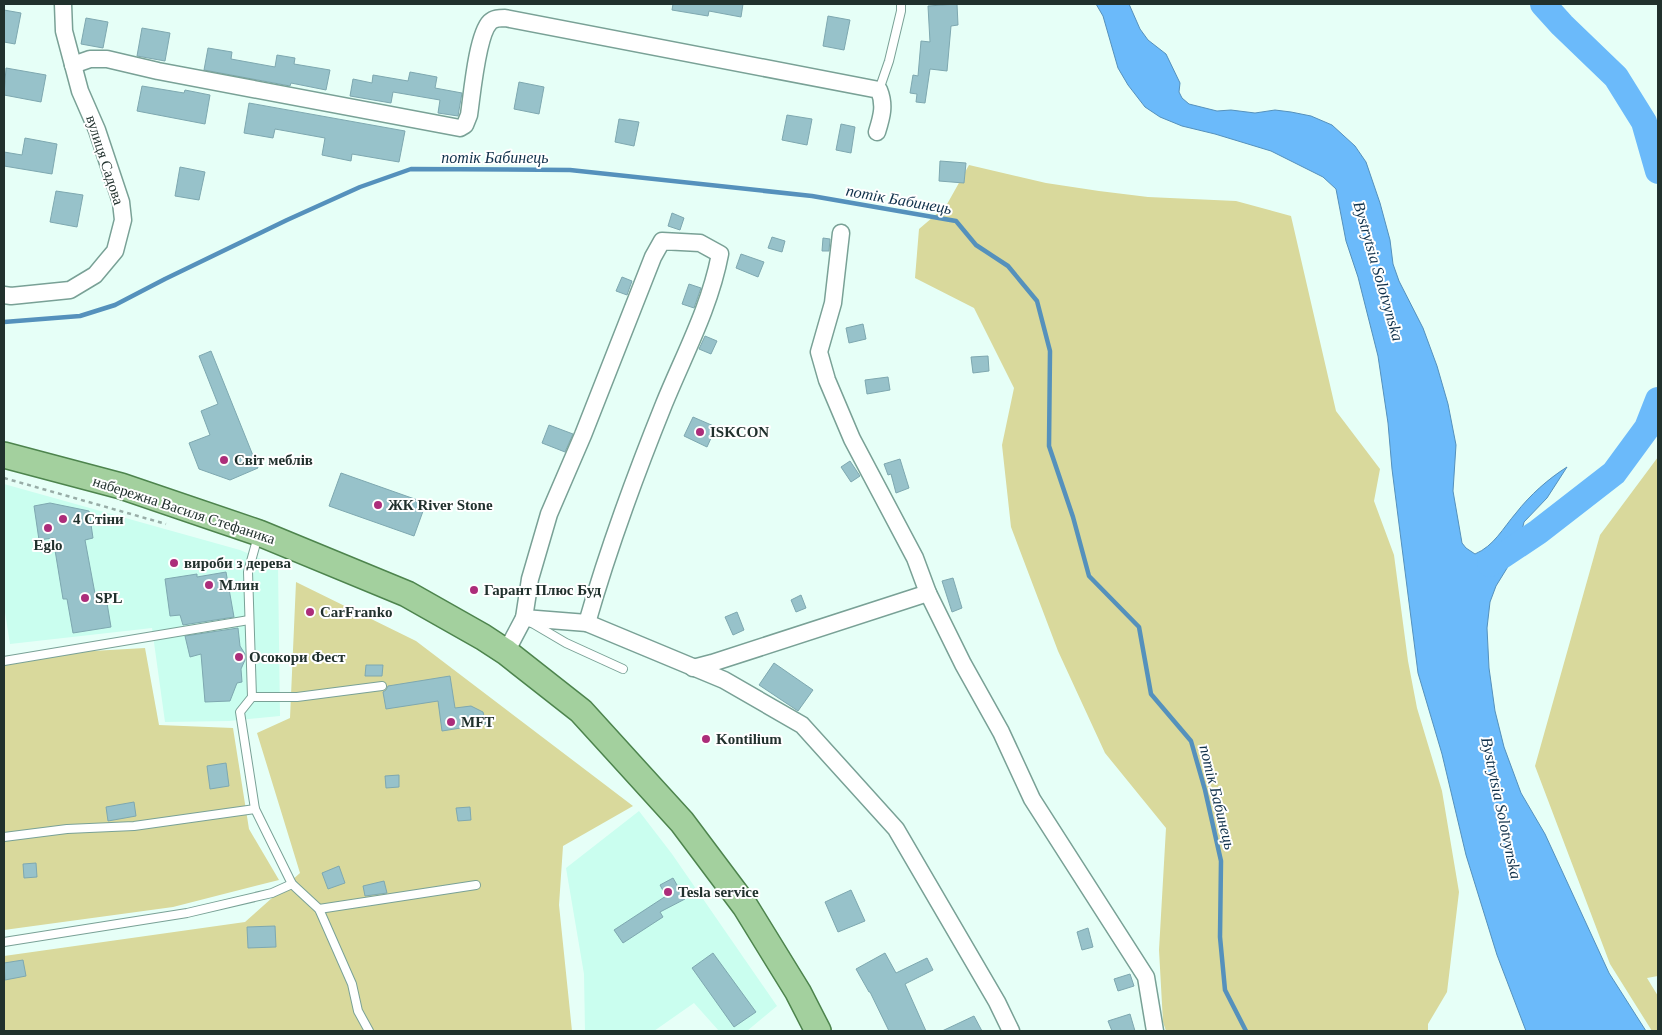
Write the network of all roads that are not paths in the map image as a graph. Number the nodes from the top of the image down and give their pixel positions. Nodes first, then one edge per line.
1 (63, 4) edge
2 (901, 4) edge
3 (73, 65) junction
4 (879, 90) junction
5 (877, 132) dead end
6 (841, 233) dead end
7 (4, 295) edge
8 (4, 455) edge
9 (260, 533) junction
10 (928, 593) junction
11 (524, 618) junction
12 (249, 620) junction
13 (587, 623) junction
14 (506, 652) junction
15 (4, 661) edge
16 (693, 668) junction
17 (623, 669) dead end
18 (382, 686) dead end
19 (252, 697) junction
20 (255, 809) junction
21 (4, 837) edge
22 (292, 884) junction
23 (476, 885) dead end
24 (319, 909) junction
25 (4, 942) edge
26 (369, 1031) edge
27 (818, 1031) edge
28 (1011, 1031) edge
29 (1155, 1031) edge

1 - 3 street, вулиця Садова
2 - 4 lane
3 - 4 street
3 - 7 street, вулиця Садова
4 - 5 street
6 - 10 street
8 - 9 main road, набережна Василя Стефаника
9 - 12 lane
9 - 14 main road, набережна Василя Стефаника
10 - 16 street
10 - 29 street
11 - 13 street
11 - 13 street
11 - 14 street
11 - 17 lane
12 - 15 lane
12 - 19 lane
13 - 16 street
14 - 27 main road, набережна Василя Стефаника
16 - 28 street
18 - 19 lane
19 - 20 lane
20 - 21 lane
20 - 22 lane
22 - 24 lane
22 - 25 lane
23 - 24 lane
24 - 26 lane

